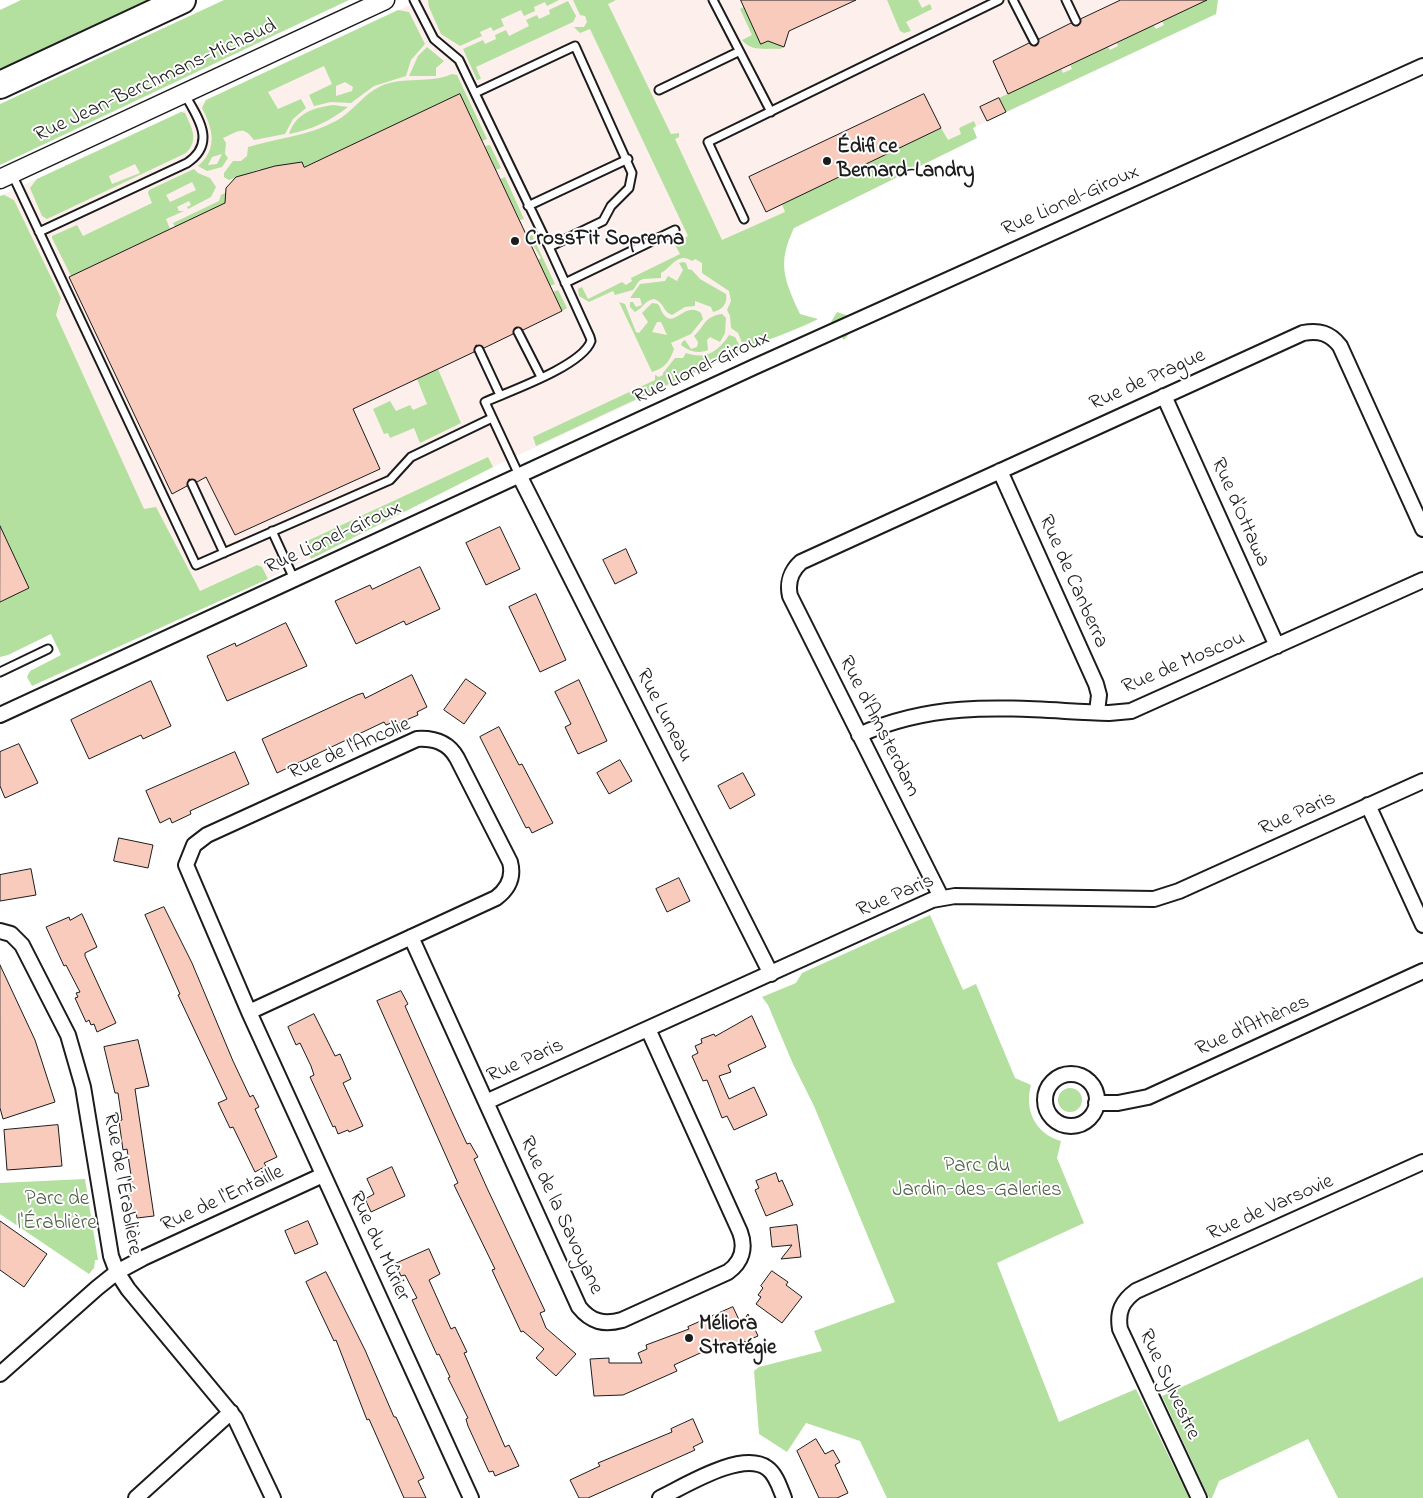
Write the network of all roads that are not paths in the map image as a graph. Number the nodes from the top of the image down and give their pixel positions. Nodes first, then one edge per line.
1 (182, 0) edge
2 (385, 0) edge
3 (414, 0) edge
4 (713, 0) edge
5 (999, 0) edge
6 (1012, 0) edge
7 (1066, 0) edge
8 (1076, 21) dead end
9 (1034, 41) dead end
10 (738, 52) junction
11 (1423, 66) edge
12 (0, 85) edge
13 (659, 90) dead end
14 (475, 93) junction
15 (184, 94) junction
16 (771, 112) junction
17 (628, 159) junction
18 (6, 177) edge
19 (528, 206) junction
20 (744, 219) dead end
21 (675, 230) dead end
22 (40, 232) junction
23 (549, 247) junction
24 (565, 283) junction
25 (518, 332) dead end
26 (479, 350) dead end
27 (541, 377) junction
28 (500, 395) junction
29 (1164, 396) junction
30 (492, 418) junction
31 (1000, 471) junction
32 (519, 475) junction
33 (192, 484) dead end
34 (1423, 529) edge
35 (272, 531) junction
36 (224, 553) junction
37 (792, 572) joint
38 (294, 579) junction
39 (1423, 580) edge
40 (1277, 646) junction
41 (48, 649) dead end
42 (0, 672) edge
43 (1097, 712) junction
44 (0, 715) edge
45 (859, 735) junction
46 (1423, 781) edge
47 (1368, 805) junction
48 (941, 897) junction
49 (1423, 925) edge
50 (5, 932) edge
51 (411, 937) junction
52 (1423, 971) edge
53 (771, 974) junction
54 (249, 1012) junction
55 (648, 1028) junction
56 (486, 1102) junction
57 (1096, 1103) dead end
58 (1423, 1162) edge
59 (323, 1175) junction
60 (117, 1272) junction
61 (1136, 1291) joint
62 (0, 1374) edge
63 (230, 1412) junction
64 (136, 1498) edge
65 (273, 1498) edge
66 (471, 1498) edge
67 (660, 1498) edge
68 (784, 1498) edge
69 (1199, 1498) edge

1 - 12 highway
2 - 15 street, Rue Jean-Berchmans-Michaud
3 - 14 lane
4 - 10 lane
5 - 16 lane
6 - 9 lane
7 - 8 lane
10 - 13 lane
10 - 16 lane
11 - 32 street, Rue Lionel-Giroux
14 - 17 lane
14 - 19 lane
15 - 18 street, Rue Jean-Berchmans-Michaud
15 - 22 lane
16 - 20 lane
17 - 19 lane
17 - 23 lane
18 - 22 lane
19 - 23 lane
21 - 24 lane
22 - 36 lane
23 - 24 lane
24 - 27 lane
25 - 27 lane
26 - 28 lane
27 - 28 lane
28 - 30 lane
29 - 31 street, Rue de Prague
29 - 34 street, Rue de Prague
29 - 40 street, Rue d'Ottawa
30 - 32 lane
30 - 35 lane
31 - 37 street, Rue de Prague
31 - 43 street, Rue de Canberra
32 - 38 street, Rue Lionel-Giroux
32 - 53 street, Rue Luneau
33 - 36 lane
35 - 36 lane
35 - 38 lane
37 - 45 street, Rue d'Amsterdam
38 - 44 street, Rue Lionel-Giroux
39 - 40 street, Rue de Moscou
40 - 43 street, Rue de Moscou
41 - 42 lane
43 - 45 street, Rue de Moscou
45 - 48 street, Rue d'Amsterdam
46 - 47 street, Rue Paris
47 - 48 street, Rue Paris
47 - 49 street
48 - 53 street, Rue Paris
50 - 60 street, Rue de l'Érablière
51 - 54 street, Rue de l'Ancolie
51 - 54 street, Rue de l'Ancolie
51 - 56 street, Rue de la Savoyane
52 - 57 street, Rue d'Athènes
53 - 55 street, Rue Paris
54 - 59 street, Rue du Mûrier
55 - 56 street, Rue Paris
55 - 56 street, Rue de la Savoyane
58 - 61 street, Rue de Varsovie
59 - 60 street, Rue de l'Entaille
59 - 66 street, Rue du Mûrier
60 - 62 street, Rue de l'Entaille
60 - 63 street, Rue de l'Érablière
61 - 69 street, Rue Sylvestre
63 - 64 street
63 - 65 street, Rue de l'Érablière
67 - 68 street

